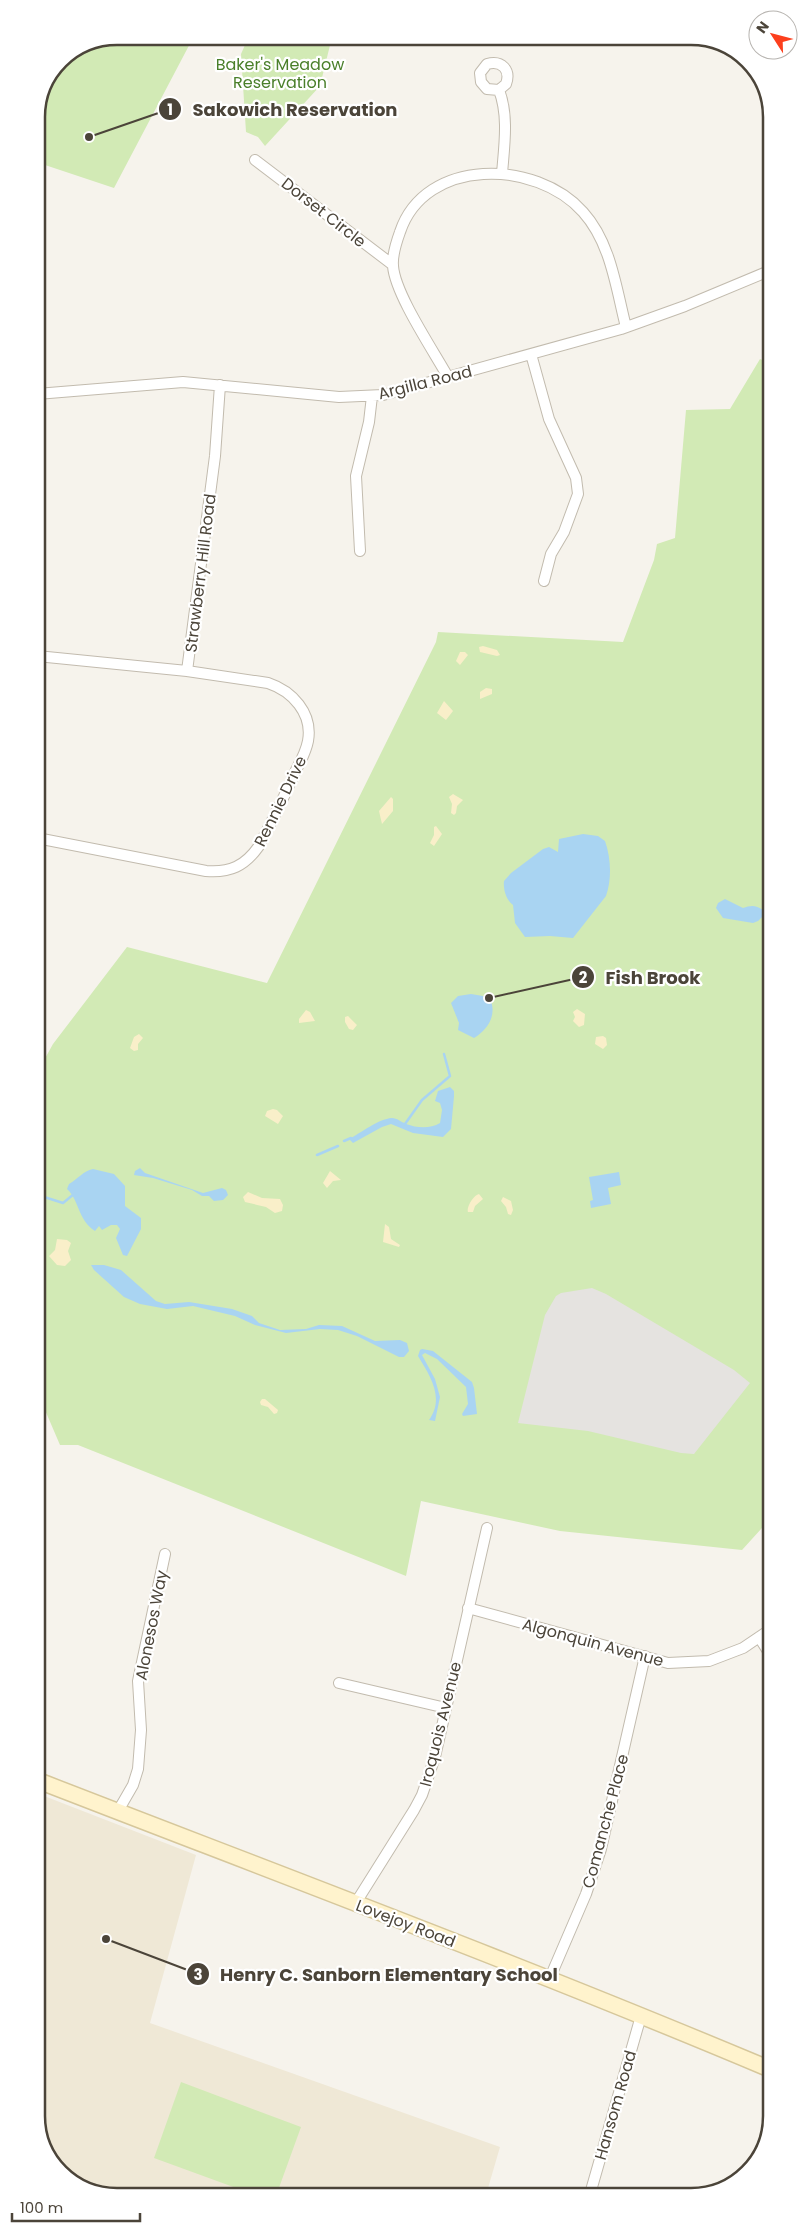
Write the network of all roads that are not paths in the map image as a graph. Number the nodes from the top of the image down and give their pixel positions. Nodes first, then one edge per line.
1 (499, 90) dead end
2 (255, 160) dead end
3 (502, 174) junction
4 (393, 265) junction
5 (763, 274) edge
6 (626, 327) junction
7 (531, 354) junction
8 (448, 377) junction
9 (220, 385) junction
10 (45, 393) edge
11 (372, 396) junction
12 (360, 551) dead end
13 (544, 581) dead end
14 (45, 657) edge
15 (187, 671) junction
16 (45, 840) edge
17 (487, 1528) dead end
18 (165, 1554) dead end
19 (468, 1608) junction
20 (763, 1635) edge
21 (759, 1637) junction
22 (763, 1643) edge
23 (645, 1656) junction
24 (340, 1683) dead end
25 (446, 1708) junction
26 (45, 1783) edge
27 (118, 1812) junction
28 (355, 1904) junction
29 (549, 1980) junction
30 (641, 2016) junction
31 (763, 2066) edge
32 (592, 2188) edge

1 - 3 street
2 - 4 street, Dorset Circle
3 - 4 street
3 - 6 street
4 - 8 street
5 - 6 street, Argilla Road
6 - 7 street, Argilla Road
7 - 8 street, Argilla Road
7 - 13 street
8 - 11 street, Argilla Road
9 - 10 street, Argilla Road
9 - 11 street, Argilla Road
9 - 15 street, Strawberry Hill Road
11 - 12 street
14 - 15 street, Strawberry Hill Road
15 - 16 street, Rennie Drive
17 - 19 street, Iroquois Avenue
18 - 27 street, Alonesos Way
19 - 23 street, Algonquin Avenue
19 - 25 street, Iroquois Avenue
20 - 21 street, Algonquin Avenue
21 - 22 street
21 - 23 street, Algonquin Avenue
23 - 29 street, Comanche Place
24 - 25 street
25 - 28 street, Iroquois Avenue
26 - 27 main road, Lovejoy Road
27 - 28 main road, Lovejoy Road
28 - 29 main road, Lovejoy Road
29 - 30 main road, Lovejoy Road
30 - 31 main road, Lovejoy Road
30 - 32 street, Hansom Road

